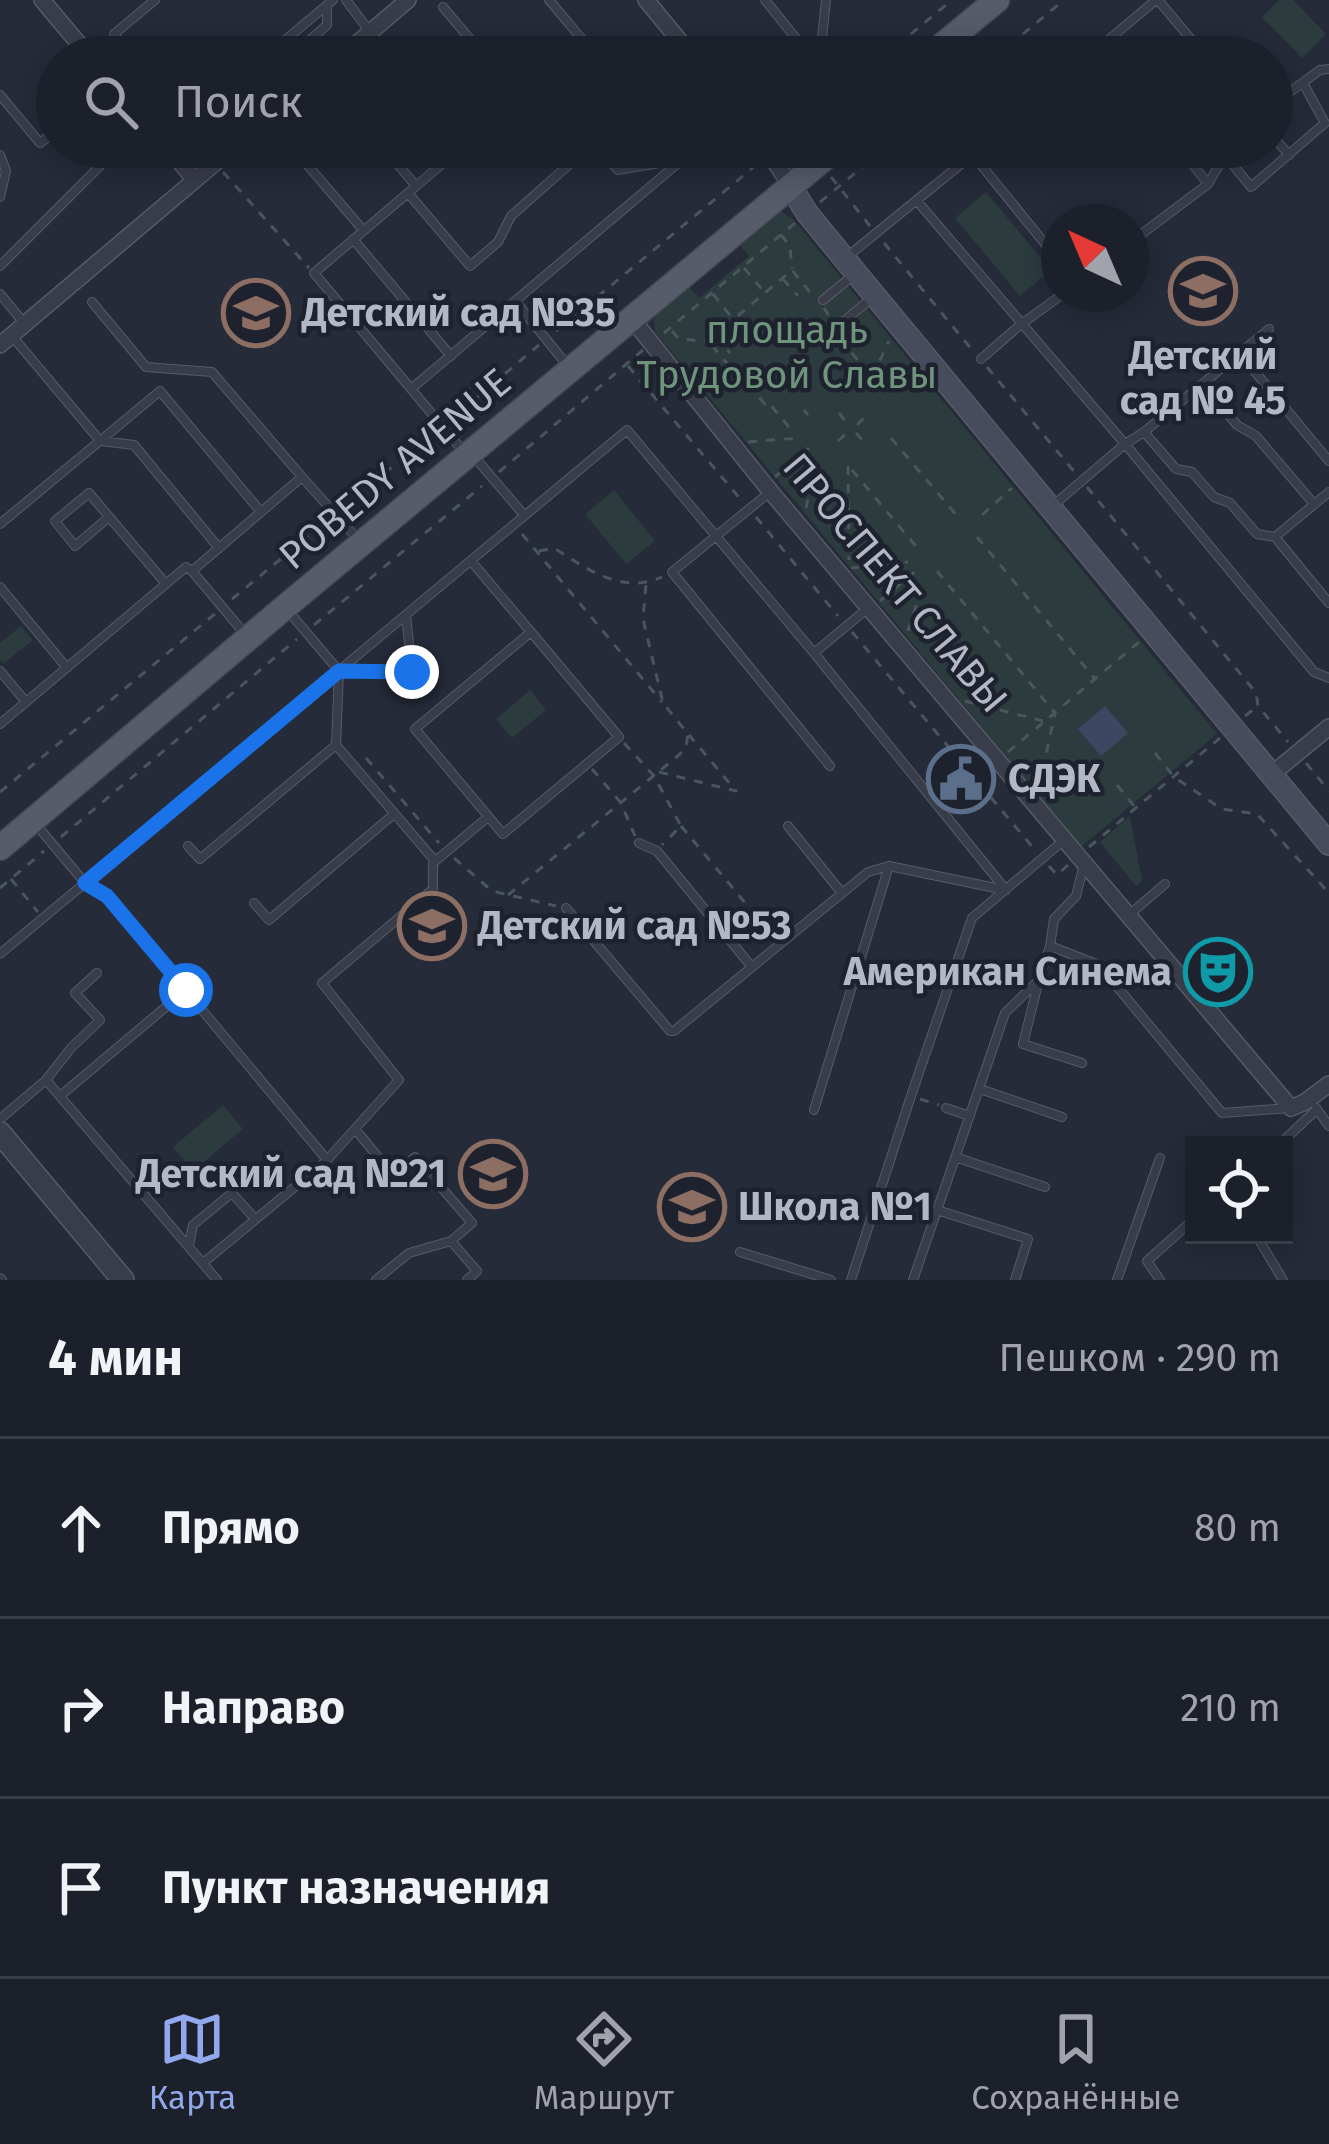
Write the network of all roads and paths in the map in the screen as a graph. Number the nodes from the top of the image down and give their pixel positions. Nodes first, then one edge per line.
1 (42, 0) edge
2 (155, 0) edge
3 (346, 0) edge
4 (407, 0) edge
5 (550, 0) edge
6 (646, 0) edge
7 (765, 0) edge
8 (826, 0) edge
9 (952, 0) edge
10 (997, 0) edge
11 (1015, 0) edge
12 (1064, 0) edge
13 (1157, 0) edge
14 (330, 3) edge
15 (443, 7) dead end
16 (370, 32) junction
17 (72, 36) edge
18 (116, 36) edge
19 (290, 36) edge
20 (314, 36) edge
21 (365, 36) edge
22 (467, 36) edge
23 (580, 36) edge
24 (676, 36) edge
25 (790, 36) edge
26 (822, 36) edge
27 (908, 36) edge
28 (953, 36) edge
29 (971, 36) edge
30 (1020, 36) edge
31 (1113, 36) edge
32 (1188, 36) edge
33 (1329, 68) edge
34 (1303, 83) junction
35 (1293, 90) edge
36 (0, 95) edge
37 (36, 138) edge
38 (1293, 151) edge
39 (0, 154) edge
40 (98, 168) edge
41 (185, 168) edge
42 (210, 168) edge
43 (219, 168) edge
44 (310, 168) edge
45 (397, 168) edge
46 (438, 168) edge
47 (567, 168) edge
48 (671, 168) edge
49 (756, 168) edge
50 (779, 168) edge
51 (808, 168) edge
52 (809, 168) edge
53 (828, 168) edge
54 (862, 168) edge
55 (957, 168) edge
56 (983, 168) edge
57 (1195, 168) edge
58 (1217, 168) edge
59 (1238, 168) edge
60 (1274, 168) edge
61 (195, 180) junction
62 (788, 182) junction
63 (1208, 184) junction
64 (839, 187) junction
65 (412, 190) junction
66 (0, 197) edge
67 (917, 201) junction
68 (807, 212) junction
69 (1149, 228) edge
70 (363, 230) junction
71 (877, 234) junction
72 (781, 236) junction
73 (352, 239) junction
74 (1041, 240) edge
75 (0, 266) edge
76 (850, 266) junction
77 (743, 267) junction
78 (792, 271) junction
79 (314, 273) junction
80 (783, 278) junction
81 (712, 293) junction
82 (765, 293) junction
83 (0, 294) edge
84 (798, 296) dead end
85 (875, 296) junction
86 (823, 300) dead end
87 (92, 302) dead end
88 (515, 302) junction
89 (1041, 310) edge
90 (628, 314) junction
91 (734, 320) junction
92 (1020, 325) junction
93 (670, 328) junction
94 (834, 329) junction
95 (1269, 329) dead end
96 (12, 334) edge
97 (716, 335) junction
98 (890, 338) dead end
99 (547, 339) junction
100 (708, 341) junction
101 (651, 343) junction
102 (730, 352) dead end
103 (1241, 355) junction
104 (451, 356) junction
105 (980, 359) junction
106 (563, 360) junction
107 (912, 364) dead end
108 (862, 365) dead end
109 (872, 377) dead end
110 (1204, 384) junction
111 (881, 388) dead end
112 (411, 389) junction
113 (839, 413) dead end
114 (866, 416) dead end
115 (848, 424) dead end
116 (857, 424) dead end
117 (789, 427) dead end
118 (848, 433) dead end
119 (856, 433) dead end
120 (1144, 433) junction
121 (891, 437) dead end
122 (98, 438) junction
123 (798, 438) dead end
124 (838, 441) dead end
125 (456, 442) junction
126 (746, 442) dead end
127 (865, 442) dead end
128 (1125, 444) junction
129 (809, 448) dead end
130 (817, 457) dead end
131 (1329, 461) edge
132 (302, 477) junction
133 (493, 477) junction
134 (1082, 481) junction
135 (773, 485) junction
136 (1013, 487) dead end
137 (1329, 492) edge
138 (1314, 504) junction
139 (1049, 508) junction
140 (261, 512) junction
141 (805, 514) dead end
142 (524, 515) junction
143 (982, 515) dead end
144 (109, 517) junction
145 (959, 518) dead end
146 (0, 524) edge
147 (344, 524) junction
148 (514, 524) junction
149 (716, 537) junction
150 (976, 537) dead end
151 (1275, 537) junction
152 (219, 548) junction
153 (920, 551) dead end
154 (537, 552) junction
155 (471, 561) junction
156 (908, 562) dead end
157 (192, 571) junction
158 (916, 571) dead end
159 (937, 571) dead end
160 (672, 572) junction
161 (924, 581) dead end
162 (166, 584) junction
163 (646, 584) junction
164 (0, 587) edge
165 (1329, 602) edge
166 (873, 605) junction
167 (285, 607) junction
168 (406, 615) junction
169 (231, 617) junction
170 (306, 632) junction
171 (531, 632) junction
172 (906, 637) dead end
173 (1140, 641) dead end
174 (814, 652) junction
175 (67, 668) junction
176 (0, 671) edge
177 (339, 671) junction
178 (1329, 678) edge
179 (1095, 679) junction
180 (958, 700) dead end
181 (26, 702) junction
182 (663, 703) junction
183 (1258, 706) junction
184 (1055, 712) junction
185 (1045, 722) junction
186 (0, 724) edge
187 (1233, 727) junction
188 (1329, 727) edge
189 (688, 734) junction
190 (619, 737) junction
191 (336, 746) junction
192 (1155, 753) dead end
193 (1298, 753) junction
194 (1004, 755) dead end
195 (366, 758) dead end
196 (588, 763) junction
197 (830, 766) dead end
198 (656, 774) junction
199 (1271, 774) junction
200 (1174, 776) junction
201 (1117, 785) dead end
202 (1329, 791) edge
203 (0, 792) edge
204 (1037, 794) dead end
205 (621, 803) junction
206 (1136, 808) junction
207 (394, 814) junction
208 (488, 817) junction
209 (33, 820) junction
210 (681, 826) junction
211 (788, 826) dead end
212 (0, 828) edge
213 (1064, 840) junction
214 (639, 843) joint
215 (52, 844) junction
216 (1329, 844) edge
217 (188, 846) dead end
218 (0, 848) edge
219 (657, 851) junction
220 (446, 852) junction
221 (1081, 859) junction
222 (435, 861) junction
223 (889, 866) junction
224 (1057, 875) dead end
225 (11, 879) junction
226 (85, 883) junction
227 (1165, 884) dead end
228 (0, 888) edge
229 (1006, 890) junction
230 (841, 892) junction
231 (1329, 893) edge
232 (508, 895) junction
233 (1076, 896) junction
234 (254, 903) dead end
235 (566, 908) joint
236 (1129, 915) junction
237 (43, 918) junction
238 (779, 943) junction
239 (1050, 946) junction
240 (0, 954) edge
241 (751, 966) junction
242 (97, 973) dead end
243 (1039, 980) junction
244 (186, 990) junction
245 (1082, 1063) dead end
246 (46, 1080) junction
247 (1329, 1084) edge
248 (980, 1089) junction
249 (60, 1096) junction
250 (910, 1096) junction
251 (1306, 1104) junction
252 (946, 1108) joint
253 (814, 1110) dead end
254 (970, 1116) junction
255 (1062, 1117) dead end
256 (0, 1119) edge
257 (1329, 1126) edge
258 (355, 1129) junction
259 (0, 1133) edge
260 (1285, 1136) edge
261 (955, 1157) junction
262 (1160, 1158) dead end
263 (327, 1160) junction
264 (1045, 1187) dead end
265 (937, 1210) junction
266 (255, 1220) junction
267 (1185, 1227) edge
268 (451, 1241) junction
269 (1261, 1244) edge
270 (189, 1246) junction
271 (740, 1252) dead end
272 (203, 1263) junction
273 (123, 1280) edge
274 (218, 1280) edge
275 (376, 1280) edge
276 (467, 1280) edge
277 (831, 1280) edge
278 (851, 1280) edge
279 (915, 1280) edge
280 (1015, 1280) edge
281 (1117, 1280) edge
282 (1160, 1280) edge
283 (1283, 1280) edge

1 - 17 street
2 - 18 lane
3 - 16 lane
4 - 16 street
5 - 23 lane
6 - 24 street
7 - 25 lane
8 - 26 lane
9 - 27 path
10 - 28 main road
11 - 29 main road
12 - 30 path
13 - 31 lane
13 - 32 lane
14 - 19 lane
14 - 20 lane
15 - 22 lane
16 - 21 street
33 - 34 lane
34 - 35 lane
34 - 38 lane
36 - 37 lane
39 - 66 lane
40 - 75 lane
41 - 61 street
42 - 61 street
43 - 79 path
44 - 70 lane
45 - 65 lane
46 - 65 lane
47 - 65 lane
48 - 88 lane
49 - 99 path
50 - 62 street
51 - 62 main road, POBEDY AVENUE
52 - 62 main road, POBEDY AVENUE
53 - 64 path
54 - 64 path
55 - 67 lane
56 - 74 lane
57 - 63 lane
58 - 63 lane
59 - 60 lane
61 - 96 street
62 - 68 main road
62 - 90 main road, POBEDY AVENUE
63 - 69 lane
64 - 68 path
64 - 71 path
65 - 70 lane
67 - 71 lane
67 - 92 lane
68 - 72 path
68 - 76 main road
70 - 73 lane
71 - 76 lane
71 - 105 path
72 - 77 path
72 - 78 path
73 - 79 lane
73 - 104 lane
76 - 85 main road
76 - 86 lane
77 - 81 path
77 - 82 path
78 - 80 path
78 - 94 path
79 - 112 lane
80 - 82 path
80 - 84 path
81 - 91 path
81 - 93 path
82 - 91 path
83 - 96 lane
85 - 94 lane
85 - 139 main road
87 - 132 lane
88 - 99 lane
88 - 104 lane
89 - 92 lane
90 - 101 street, ПРОСПЕКТ СЛАВЫ
90 - 106 main road, POBEDY AVENUE
90 - 125 main road, POBEDY AVENUE
91 - 97 path
92 - 105 lane
92 - 128 lane
93 - 100 path
93 - 101 path
94 - 108 path
95 - 103 lane
96 - 122 lane
97 - 100 path
97 - 102 path
98 - 109 path
99 - 106 lane
99 - 125 path
100 - 117 path
101 - 133 path
101 - 135 street, ПРОСПЕКТ СЛАВЫ
103 - 110 lane
103 - 131 lane
104 - 112 lane
105 - 134 path
106 - 125 main road, POBEDY AVENUE
107 - 111 path
110 - 120 lane
110 - 138 lane
112 - 125 lane
113 - 115 path
114 - 116 path
118 - 124 path
119 - 127 path
120 - 128 lane
120 - 151 lane
121 - 145 path
122 - 140 lane
122 - 146 lane
122 - 152 lane
123 - 126 path
125 - 133 lane
125 - 147 main road, POBEDY AVENUE
125 - 147 path
125 - 167 main road, POBEDY AVENUE
128 - 134 lane
128 - 178 lane
129 - 135 path
130 - 141 path
132 - 140 lane
132 - 147 lane
133 - 142 lane
133 - 170 path
134 - 139 lane
134 - 183 path
135 - 149 lane
135 - 166 street, ПРОСПЕКТ СЛАВЫ
136 - 143 path
137 - 138 lane
138 - 151 lane
139 - 187 main road
140 - 152 lane
142 - 148 lane
142 - 149 lane
144 - 144 lane
144 - 162 lane
147 - 169 main road, POBEDY AVENUE
147 - 169 path
148 - 154 path
148 - 155 lane
149 - 160 lane
149 - 174 lane
150 - 179 path
151 - 165 lane
152 - 157 lane
153 - 156 path
154 - 163 path
154 - 182 path
155 - 168 lane
155 - 171 lane
157 - 162 lane
157 - 169 lane
158 - 166 path
159 - 184 path
160 - 163 path
160 - 197 lane
161 - 172 path
162 - 175 lane
163 - 182 path
164 - 175 lane
166 - 174 lane
166 - 213 street, ПРОСПЕКТ СЛАВЫ
167 - 170 lane
167 - 209 main road, POBEDY AVENUE
168 - 177 lane
168 - 177 lane
169 - 203 path
169 - 212 main road, POBEDY AVENUE
170 - 177 lane
170 - 215 path
171 - 190 lane
171 - 208 lane
173 - 179 path
174 - 229 lane
175 - 181 lane
176 - 181 lane
177 - 191 lane
177 - 226 lane
179 - 184 path
180 - 185 path
181 - 186 lane
182 - 189 path
183 - 187 path
183 - 193 path
184 - 185 path
184 - 204 path
185 - 194 path
187 - 199 main road
187 - 200 path
188 - 193 street
189 - 198 path
189 - 198 path
190 - 196 lane
190 - 198 path
191 - 207 lane
191 - 217 lane
192 - 200 path
193 - 199 street
193 - 202 path
195 - 220 path
196 - 205 path
196 - 208 lane
198 - 205 path
198 - 210 path
199 - 216 main road
200 - 206 path
200 - 231 path
201 - 206 path
205 - 214 path
205 - 232 path
206 - 221 path
207 - 222 lane
207 - 234 lane
208 - 220 lane
209 - 215 lane
209 - 218 main road, POBEDY AVENUE
210 - 219 path
210 - 238 path
211 - 230 lane
213 - 221 street, ПРОСПЕКТ СЛАВЫ
213 - 229 lane
214 - 219 lane
215 - 225 path
215 - 226 lane
219 - 241 lane
220 - 222 lane
220 - 232 path
221 - 233 lane
221 - 236 street, ПРОСПЕКТ СЛАВЫ
222 - 258 lane
223 - 229 lane
223 - 230 lane
223 - 253 lane
224 - 233 path
225 - 228 path
225 - 237 path
226 - 237 lane
226 - 244 lane
227 - 236 lane
229 - 250 lane
230 - 238 lane
232 - 235 path
233 - 239 lane
235 - 241 lane
236 - 251 street, ПРОСПЕКТ СЛАВЫ
237 - 240 lane
238 - 241 lane
239 - 243 lane
239 - 251 lane
242 - 246 lane
243 - 245 lane
243 - 248 lane
244 - 249 lane
244 - 263 lane
246 - 249 lane
246 - 256 lane
247 - 251 street
248 - 254 lane
248 - 255 lane
249 - 270 lane
250 - 252 path
250 - 278 lane
251 - 257 lane
251 - 260 lane
252 - 254 lane
254 - 261 lane
258 - 263 lane
258 - 268 lane
259 - 273 street
261 - 264 lane
261 - 265 lane
262 - 281 lane
263 - 266 lane
265 - 279 lane
265 - 280 lane
266 - 270 lane
266 - 272 lane
267 - 282 lane
268 - 275 lane
268 - 276 lane
269 - 283 lane
270 - 272 lane
271 - 277 lane
272 - 274 lane

